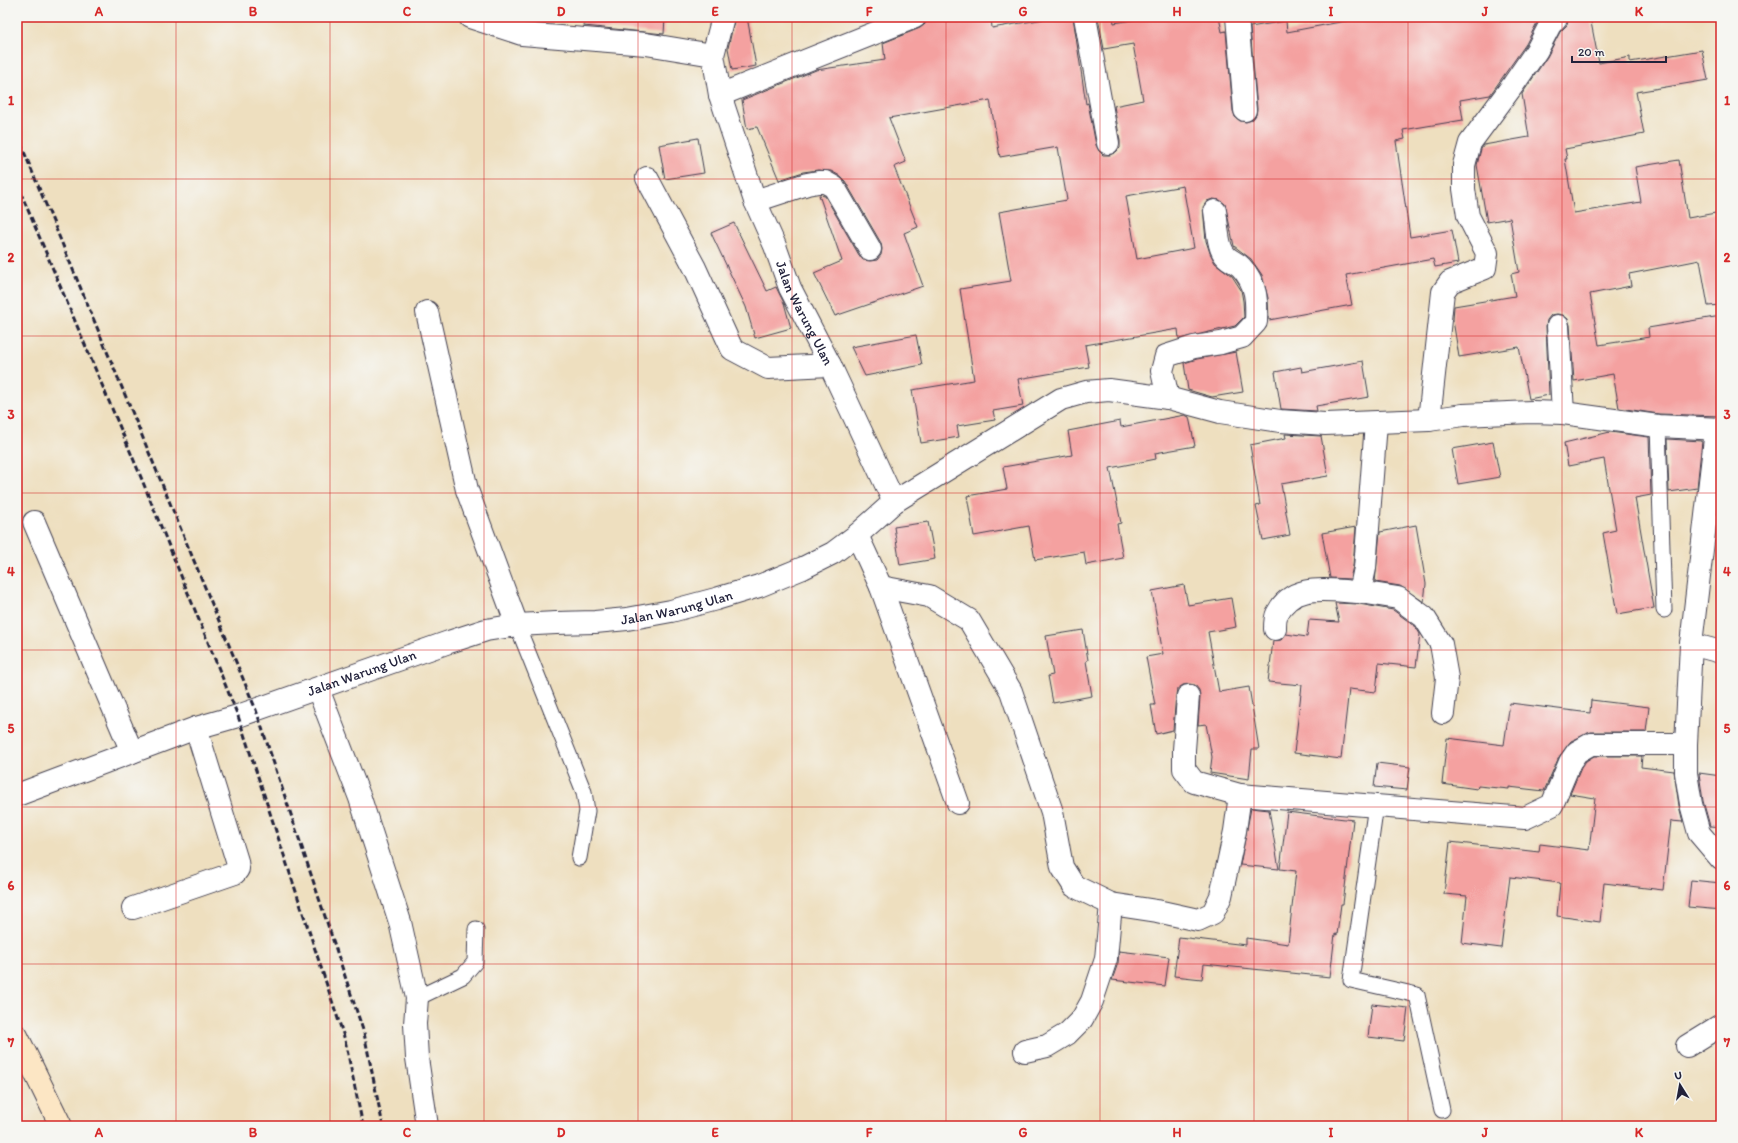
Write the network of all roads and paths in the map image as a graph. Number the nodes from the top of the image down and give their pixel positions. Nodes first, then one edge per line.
1 (470, 17) edge
2 (723, 17) edge
3 (915, 17) edge
4 (1085, 17) edge
5 (1237, 17) edge
6 (1558, 17) edge
7 (713, 55) junction
8 (720, 95) junction
9 (1245, 110) dead end
10 (1108, 143) dead end
11 (647, 178) dead end
12 (755, 201) junction
13 (1215, 211) dead end
14 (870, 249) dead end
15 (428, 312) dead end
16 (1558, 326) dead end
17 (830, 365) junction
18 (1168, 398) junction
19 (1563, 413) junction
20 (1429, 420) junction
21 (1376, 423) junction
22 (1658, 426) junction
23 (1718, 429) edge
24 (894, 502) junction
25 (34, 522) dead end
26 (857, 535) junction
27 (881, 587) junction
28 (1360, 592) junction
29 (1664, 610) dead end
30 (517, 625) junction
31 (1275, 630) dead end
32 (1691, 644) junction
33 (1721, 652) edge
34 (318, 689) junction
35 (1188, 696) dead end
36 (1444, 713) dead end
37 (196, 728) junction
38 (1686, 744) junction
39 (132, 752) junction
40 (17, 795) edge
41 (1240, 795) junction
42 (958, 803) dead end
43 (1376, 805) junction
44 (579, 858) dead end
45 (1721, 859) edge
46 (1111, 904) junction
47 (133, 908) dead end
48 (476, 929) dead end
49 (417, 998) junction
50 (1721, 1025) edge
51 (17, 1036) edge
52 (1687, 1046) dead end
53 (1025, 1052) dead end
54 (1442, 1110) dead end
55 (61, 1126) edge
56 (427, 1126) edge

1 - 7 street
2 - 7 street, Jalan Warung Ulan
3 - 8 street
4 - 10 street
5 - 9 street
6 - 20 street
7 - 8 street, Jalan Warung Ulan
8 - 12 street, Jalan Warung Ulan
11 - 17 street
12 - 14 street
12 - 17 street, Jalan Warung Ulan
13 - 18 street
15 - 30 street
16 - 19 street
17 - 24 street, Jalan Warung Ulan
18 - 21 street
18 - 24 street
19 - 20 street
19 - 22 street
20 - 21 street
21 - 28 street
22 - 23 street
22 - 29 lane
23 - 32 street
24 - 26 street, Jalan Warung Ulan
25 - 39 street
26 - 27 street
26 - 30 street, Jalan Warung Ulan
27 - 42 street
27 - 46 street
28 - 31 street
28 - 36 street
30 - 34 street, Jalan Warung Ulan
30 - 44 lane
32 - 33 street
32 - 38 street
34 - 37 street, Jalan Warung Ulan
34 - 49 street
35 - 41 street
37 - 39 street, Jalan Warung Ulan
37 - 47 street
38 - 43 street
38 - 45 street
39 - 40 street, Jalan Warung Ulan
41 - 43 street
41 - 46 street
43 - 54 lane
46 - 53 street
48 - 49 lane
49 - 56 street
50 - 52 street
51 - 55 main road

